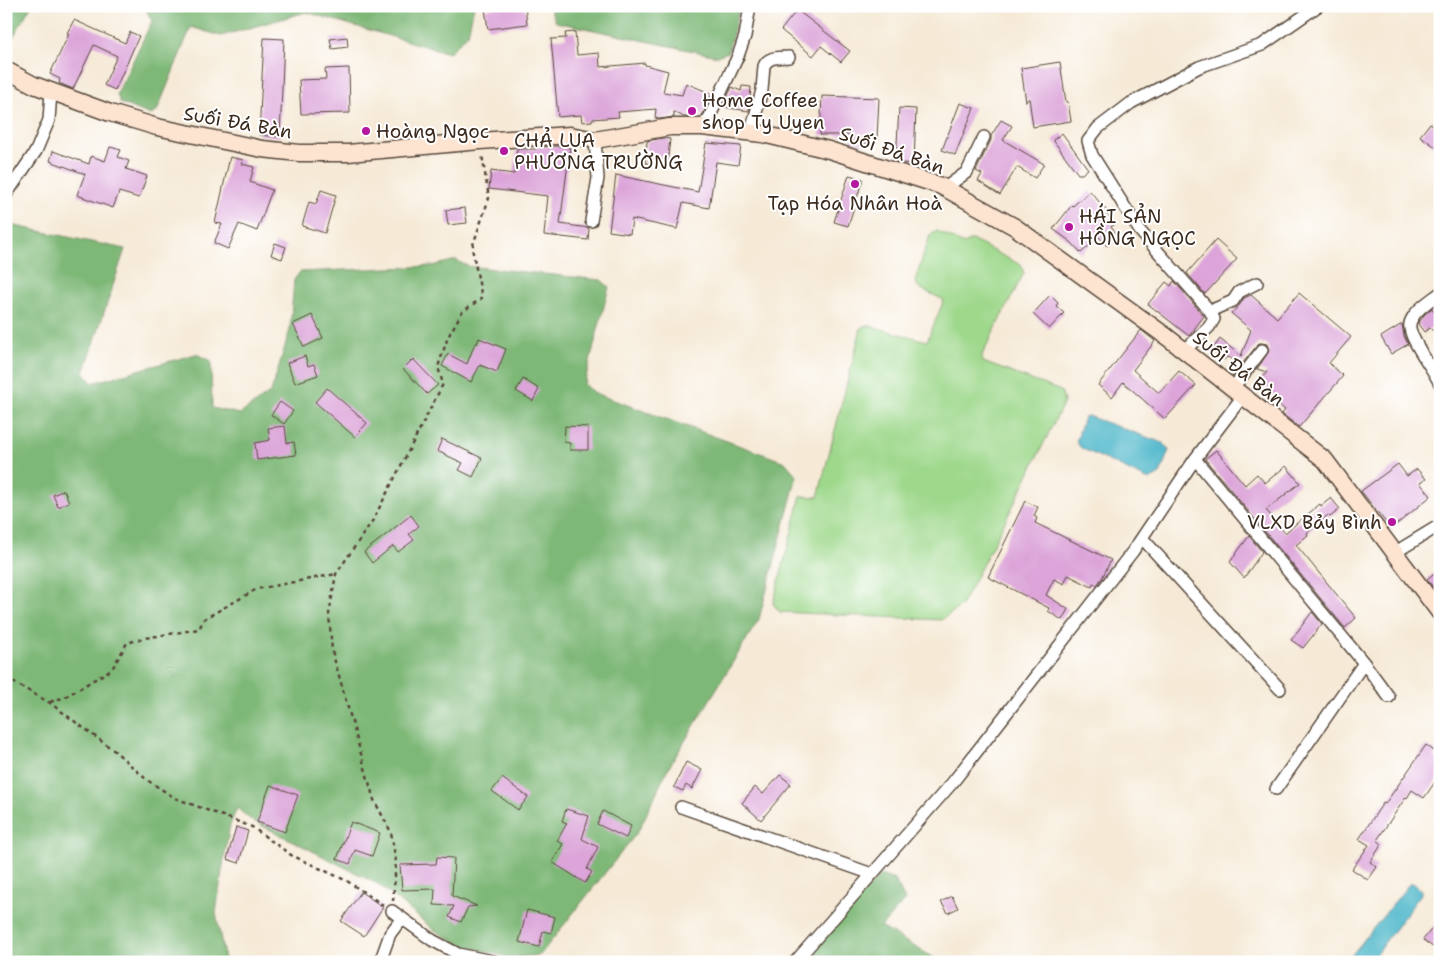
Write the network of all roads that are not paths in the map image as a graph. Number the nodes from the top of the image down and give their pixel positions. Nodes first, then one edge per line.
1 (750, 6) edge
2 (1318, 6) edge
3 (789, 57) dead end
4 (6, 70) edge
5 (52, 92) junction
6 (702, 127) junction
7 (751, 132) junction
8 (984, 137) dead end
9 (595, 140) junction
10 (945, 188) junction
11 (6, 195) edge
12 (590, 221) dead end
13 (1257, 283) dead end
14 (1440, 292) edge
15 (1210, 311) junction
16 (1262, 350) dead end
17 (1184, 351) junction
18 (1440, 384) edge
19 (1238, 392) junction
20 (1195, 458) junction
21 (1440, 525) edge
22 (1142, 538) junction
23 (1394, 553) junction
24 (1440, 613) edge
25 (1364, 663) junction
26 (1280, 689) dead end
27 (1389, 697) dead end
28 (1276, 789) dead end
29 (681, 807) dead end
30 (872, 874) junction
31 (380, 962) edge
32 (497, 962) edge
33 (795, 962) edge

1 - 6 street
2 - 15 street
3 - 7 street
4 - 5 street, Suối Đá Bàn
5 - 9 street, Suối Đá Bàn
5 - 11 street
6 - 7 street, Suối Đá Bàn
6 - 9 street, Suối Đá Bàn
7 - 10 street, Suối Đá Bàn
8 - 10 street
9 - 12 street
10 - 17 street, Suối Đá Bàn
13 - 15 street
14 - 18 street
15 - 17 street
16 - 19 street
17 - 19 street, Suối Đá Bàn
19 - 20 street
19 - 23 street, Suối Đá Bàn
20 - 22 street
20 - 25 street
21 - 23 street
22 - 26 street
22 - 30 street
23 - 24 street, Suối Đá Bàn
25 - 27 street
25 - 28 street
29 - 30 street
30 - 33 street
31 - 32 street

